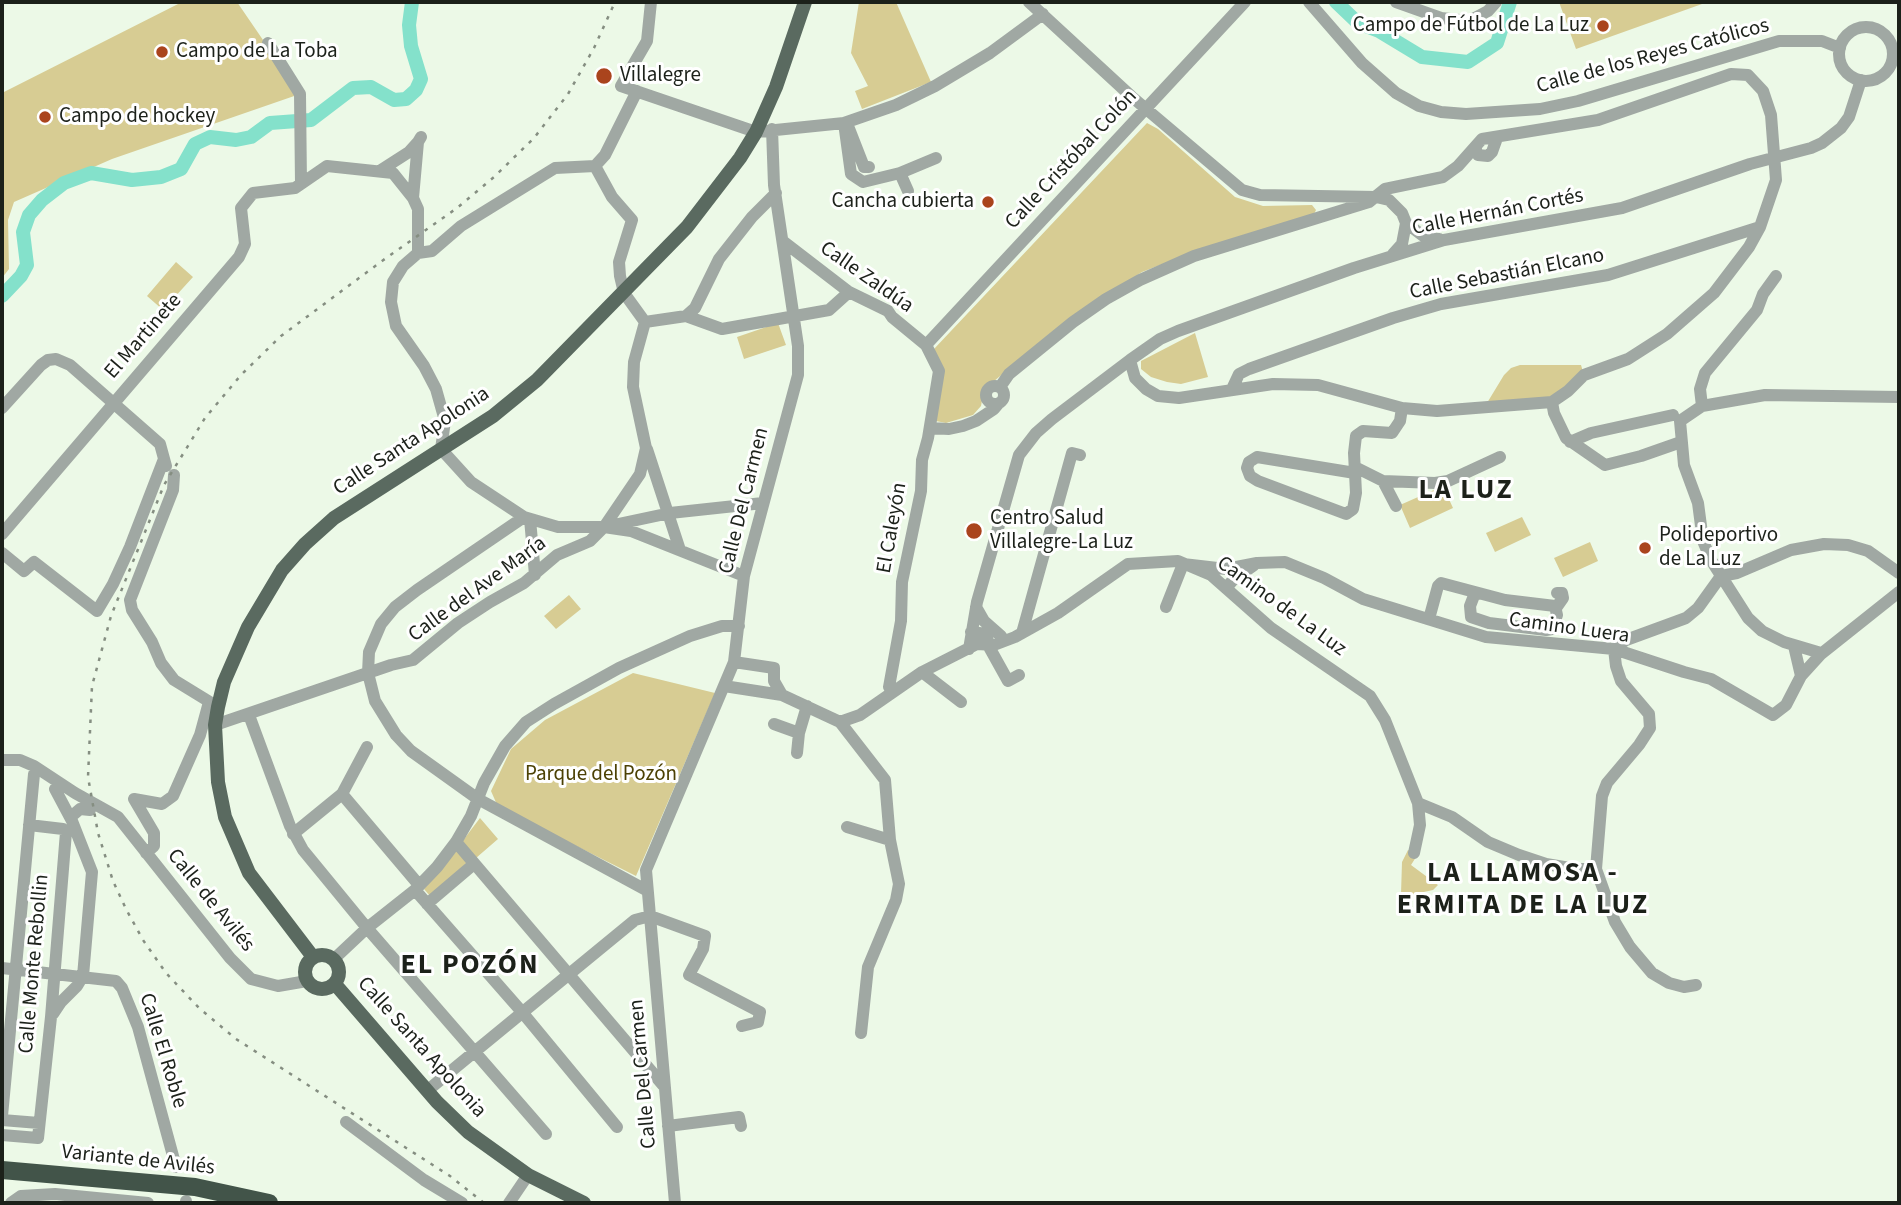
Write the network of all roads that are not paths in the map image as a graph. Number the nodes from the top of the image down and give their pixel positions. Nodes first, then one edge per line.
1 (652, 2) edge
2 (805, 2) edge
3 (1029, 2) edge
4 (1245, 2) edge
5 (1309, 2) edge
6 (1396, 2) edge
7 (1496, 2) edge
8 (1043, 14) junction
9 (268, 43) dead end
10 (1840, 48) junction
11 (1896, 60) edge
12 (1861, 80) junction
13 (637, 91) junction
14 (1147, 108) junction
15 (845, 122) junction
16 (772, 129) junction
17 (756, 132) junction
18 (936, 158) dead end
19 (1774, 158) junction
20 (595, 166) junction
21 (869, 167) dead end
22 (381, 170) junction
23 (900, 173) junction
24 (302, 184) junction
25 (908, 191) dead end
26 (776, 193) junction
27 (1316, 197) junction
28 (1376, 197) junction
29 (413, 198) junction
30 (1319, 219) junction
31 (1406, 223) junction
32 (1760, 227) junction
33 (1449, 239) junction
34 (784, 242) junction
35 (418, 253) junction
36 (1391, 256) junction
37 (1776, 276) dead end
38 (849, 292) junction
39 (624, 293) junction
40 (686, 316) junction
41 (792, 316) junction
42 (645, 323) junction
43 (926, 345) junction
44 (1129, 360) junction
45 (1115, 371) junction
46 (1135, 378) junction
47 (1232, 388) junction
48 (1899, 397) edge
49 (1552, 401) junction
50 (113, 403) junction
51 (1702, 406) junction
52 (2, 408) edge
53 (1402, 408) junction
54 (1673, 415) dead end
55 (930, 428) junction
56 (1570, 442) junction
57 (1681, 442) junction
58 (441, 449) junction
59 (646, 449) junction
60 (1076, 454) dead end
61 (1500, 457) dead end
62 (168, 468) junction
63 (1355, 470) junction
64 (1383, 481) junction
65 (763, 503) junction
66 (1396, 506) dead end
67 (670, 513) junction
68 (527, 518) junction
69 (604, 527) junction
70 (2, 534) edge
71 (680, 550) junction
72 (2, 553) edge
73 (1257, 563) junction
74 (1184, 565) junction
75 (1899, 573) edge
76 (535, 575) junction
77 (744, 576) junction
78 (1721, 576) junction
79 (1227, 587) junction
80 (1899, 592) edge
81 (1475, 593) junction
82 (1557, 593) dead end
83 (976, 607) junction
84 (1166, 607) dead end
85 (1556, 608) junction
86 (1429, 619) junction
87 (739, 626) junction
88 (971, 632) junction
89 (1018, 635) junction
90 (992, 640) junction
91 (1794, 646) junction
92 (968, 649) junction
93 (1614, 649) junction
94 (1821, 653) junction
95 (734, 662) junction
96 (368, 673) junction
97 (922, 673) junction
98 (1014, 674) dead end
99 (1801, 676) junction
100 (724, 686) junction
101 (892, 691) junction
102 (782, 695) junction
103 (961, 702) dead end
104 (214, 704) junction
105 (807, 706) junction
106 (249, 715) junction
107 (840, 722) junction
108 (775, 724) dead end
109 (215, 725) junction
110 (799, 733) junction
111 (367, 747) dead end
112 (797, 753) dead end
113 (4, 760) edge
114 (34, 774) junction
115 (57, 786) junction
116 (342, 794) junction
117 (478, 799) junction
118 (1419, 803) junction
119 (90, 806) junction
120 (71, 811) junction
121 (29, 825) junction
122 (847, 827) dead end
123 (293, 834) junction
124 (890, 840) junction
125 (456, 842) junction
126 (146, 853) junction
127 (1414, 853) dead end
128 (474, 864) junction
129 (1596, 869) junction
130 (417, 888) junction
131 (646, 890) junction
132 (427, 904) junction
133 (650, 916) junction
134 (367, 928) junction
135 (313, 957) junction
136 (334, 959) junction
137 (2, 968) edge
138 (16, 970) junction
139 (54, 974) junction
140 (569, 974) junction
141 (83, 976) junction
142 (307, 981) junction
143 (335, 984) junction
144 (1696, 985) dead end
145 (522, 1013) junction
146 (51, 1017) junction
147 (742, 1026) dead end
148 (861, 1033) dead end
149 (475, 1052) junction
150 (663, 1085) junction
151 (428, 1090) junction
152 (2, 1118) edge
153 (346, 1122) dead end
154 (39, 1123) junction
155 (668, 1126) junction
156 (741, 1126) dead end
157 (617, 1127) dead end
158 (546, 1134) dead end
159 (2, 1135) edge
160 (176, 1167) dead end
161 (2, 1170) edge
162 (528, 1175) junction
163 (11, 1203) edge
164 (148, 1203) edge
165 (269, 1203) edge
166 (462, 1203) edge
167 (509, 1203) edge
168 (584, 1203) edge
169 (676, 1203) edge

1 - 13 street
2 - 17 main road, Calle Santa Apolonia
3 - 8 street
4 - 14 street, Calle Cristóbal Colón
5 - 10 street, Calle de los Reyes Católicos
6 - 7 street
8 - 14 street
8 - 15 street
9 - 24 street
10 - 11 street
10 - 12 street
11 - 12 street
12 - 19 street, Calle Hernán Cortés
13 - 17 street
13 - 20 street
14 - 27 street
14 - 43 street, Calle Cristóbal Colón
15 - 16 street
15 - 21 street
15 - 23 street
16 - 17 street
16 - 26 street, Calle Del Carmen
17 - 39 main road, Calle Santa Apolonia
18 - 23 street
19 - 28 street
19 - 32 street
19 - 33 street, Calle Hernán Cortés
20 - 35 street
20 - 39 street
22 - 24 street, El Martinete
22 - 29 street
22 - 29 street
23 - 25 street
24 - 50 street, El Martinete
26 - 34 street, Calle Del Carmen
26 - 40 street
27 - 28 street
27 - 30 street
28 - 30 street
28 - 31 street
29 - 35 street
30 - 55 street
31 - 33 street
31 - 36 street
32 - 47 street, Calle Sebastián Elcano
32 - 49 street
33 - 36 street, Calle Hernán Cortés
34 - 38 street, Calle Zaldúa
34 - 41 street, Calle Del Carmen
35 - 58 street
36 - 44 street, Calle Hernán Cortés
37 - 51 street
38 - 41 street
38 - 43 street, Calle Zaldúa
39 - 42 street
39 - 58 main road, Calle Santa Apolonia
40 - 41 street
40 - 42 street
41 - 65 street, Calle Del Carmen
42 - 59 street
43 - 55 street, El Caleyón
44 - 45 street, Calle Hernán Cortés
44 - 46 street
45 - 46 street
45 - 83 street, Calle Hernán Cortés
46 - 47 street
47 - 53 street
48 - 51 street
49 - 53 street
49 - 56 street
50 - 52 street
50 - 62 street
50 - 70 street, El Martinete
51 - 57 street
53 - 63 street
54 - 56 street
55 - 101 street, El Caleyón
56 - 57 street
57 - 78 street
58 - 68 street
58 - 104 main road, Calle Santa Apolonia
59 - 67 street
59 - 69 street
60 - 89 street
61 - 64 street
62 - 72 street
62 - 104 street
63 - 63 street
63 - 64 street
64 - 66 street
65 - 67 street, Calle del Ave María
65 - 77 street, Calle Del Carmen
67 - 69 street, Calle del Ave María
67 - 71 street
68 - 69 street
68 - 76 street
68 - 96 street
69 - 71 street
69 - 76 street, Calle del Ave María
71 - 77 street
73 - 74 street, Camino Luera
73 - 79 street
73 - 86 street, Camino Luera
74 - 79 street, Camino de La Luz
74 - 84 street
74 - 89 street, Camino de La Luz
75 - 78 street
76 - 96 street, Calle del Ave María
77 - 87 street, Calle Del Carmen
78 - 91 street
78 - 93 street
79 - 118 street, Camino de La Luz
80 - 94 street, Camino Luera
81 - 85 street
81 - 85 street
81 - 86 street
82 - 85 street
83 - 88 street, Calle Hernán Cortés
83 - 90 street
86 - 93 street, Camino Luera
87 - 95 street, Calle Del Carmen
87 - 117 street
88 - 90 street
88 - 92 street, Calle Hernán Cortés
89 - 90 street
90 - 92 street
90 - 98 street
91 - 94 street
91 - 99 street
92 - 97 street
93 - 99 street, Camino Luera
93 - 129 street
94 - 99 street, Camino Luera
95 - 100 street, Calle Del Carmen
95 - 102 street
96 - 106 street, Calle del Ave María
96 - 117 street
97 - 101 street
97 - 103 street
100 - 102 street
100 - 131 street, Calle Del Carmen
101 - 107 street
102 - 105 street
104 - 109 main road, Calle Santa Apolonia
104 - 126 street
105 - 107 street
105 - 110 street
106 - 109 street, Calle del Ave María
106 - 123 street
107 - 124 street
108 - 110 street
109 - 135 main road, Calle Santa Apolonia
110 - 112 street
111 - 116 street
113 - 114 street, Calle de Avilés
113 - 115 street, Calle de Avilés
114 - 115 street, Calle de Avilés
114 - 121 street
115 - 119 street, Calle de Avilés
115 - 120 street
116 - 123 street
116 - 130 street
117 - 125 street
117 - 131 street
118 - 127 street, Camino de La Luz
118 - 129 street
119 - 120 street
119 - 126 street, Calle de Avilés
120 - 141 street
121 - 138 street
121 - 139 street, Calle Monte Rebollin
122 - 124 street
123 - 134 street
124 - 148 street
125 - 128 street
125 - 130 street
126 - 142 street, Calle de Avilés
128 - 132 street
128 - 140 street
129 - 144 street
130 - 132 street
130 - 134 street
131 - 133 street, Calle Del Carmen
132 - 145 street
133 - 140 street
133 - 147 street
133 - 150 street, Calle Del Carmen
134 - 136 street
134 - 149 street
135 - 136 main road
135 - 142 main road
136 - 143 main road
137 - 138 street, Calle El Roble
138 - 139 street, Calle El Roble
138 - 152 street
139 - 141 street, Calle El Roble
139 - 146 street, Calle Monte Rebollin
140 - 145 street
140 - 150 street
141 - 146 street
141 - 160 street, Calle El Roble
142 - 143 main road
143 - 151 main road, Calle Santa Apolonia
145 - 149 street
145 - 157 street
146 - 154 street, Calle Monte Rebollin
149 - 151 street
149 - 158 street
150 - 155 street, Calle Del Carmen
151 - 162 main road, Calle Santa Apolonia
152 - 154 street
153 - 166 street
154 - 159 street, Calle Monte Rebollin
155 - 156 street
155 - 169 street, Calle Del Carmen
161 - 165 highway, Variante de Avilés
162 - 167 street
162 - 168 main road, Calle Santa Apolonia
163 - 164 street

